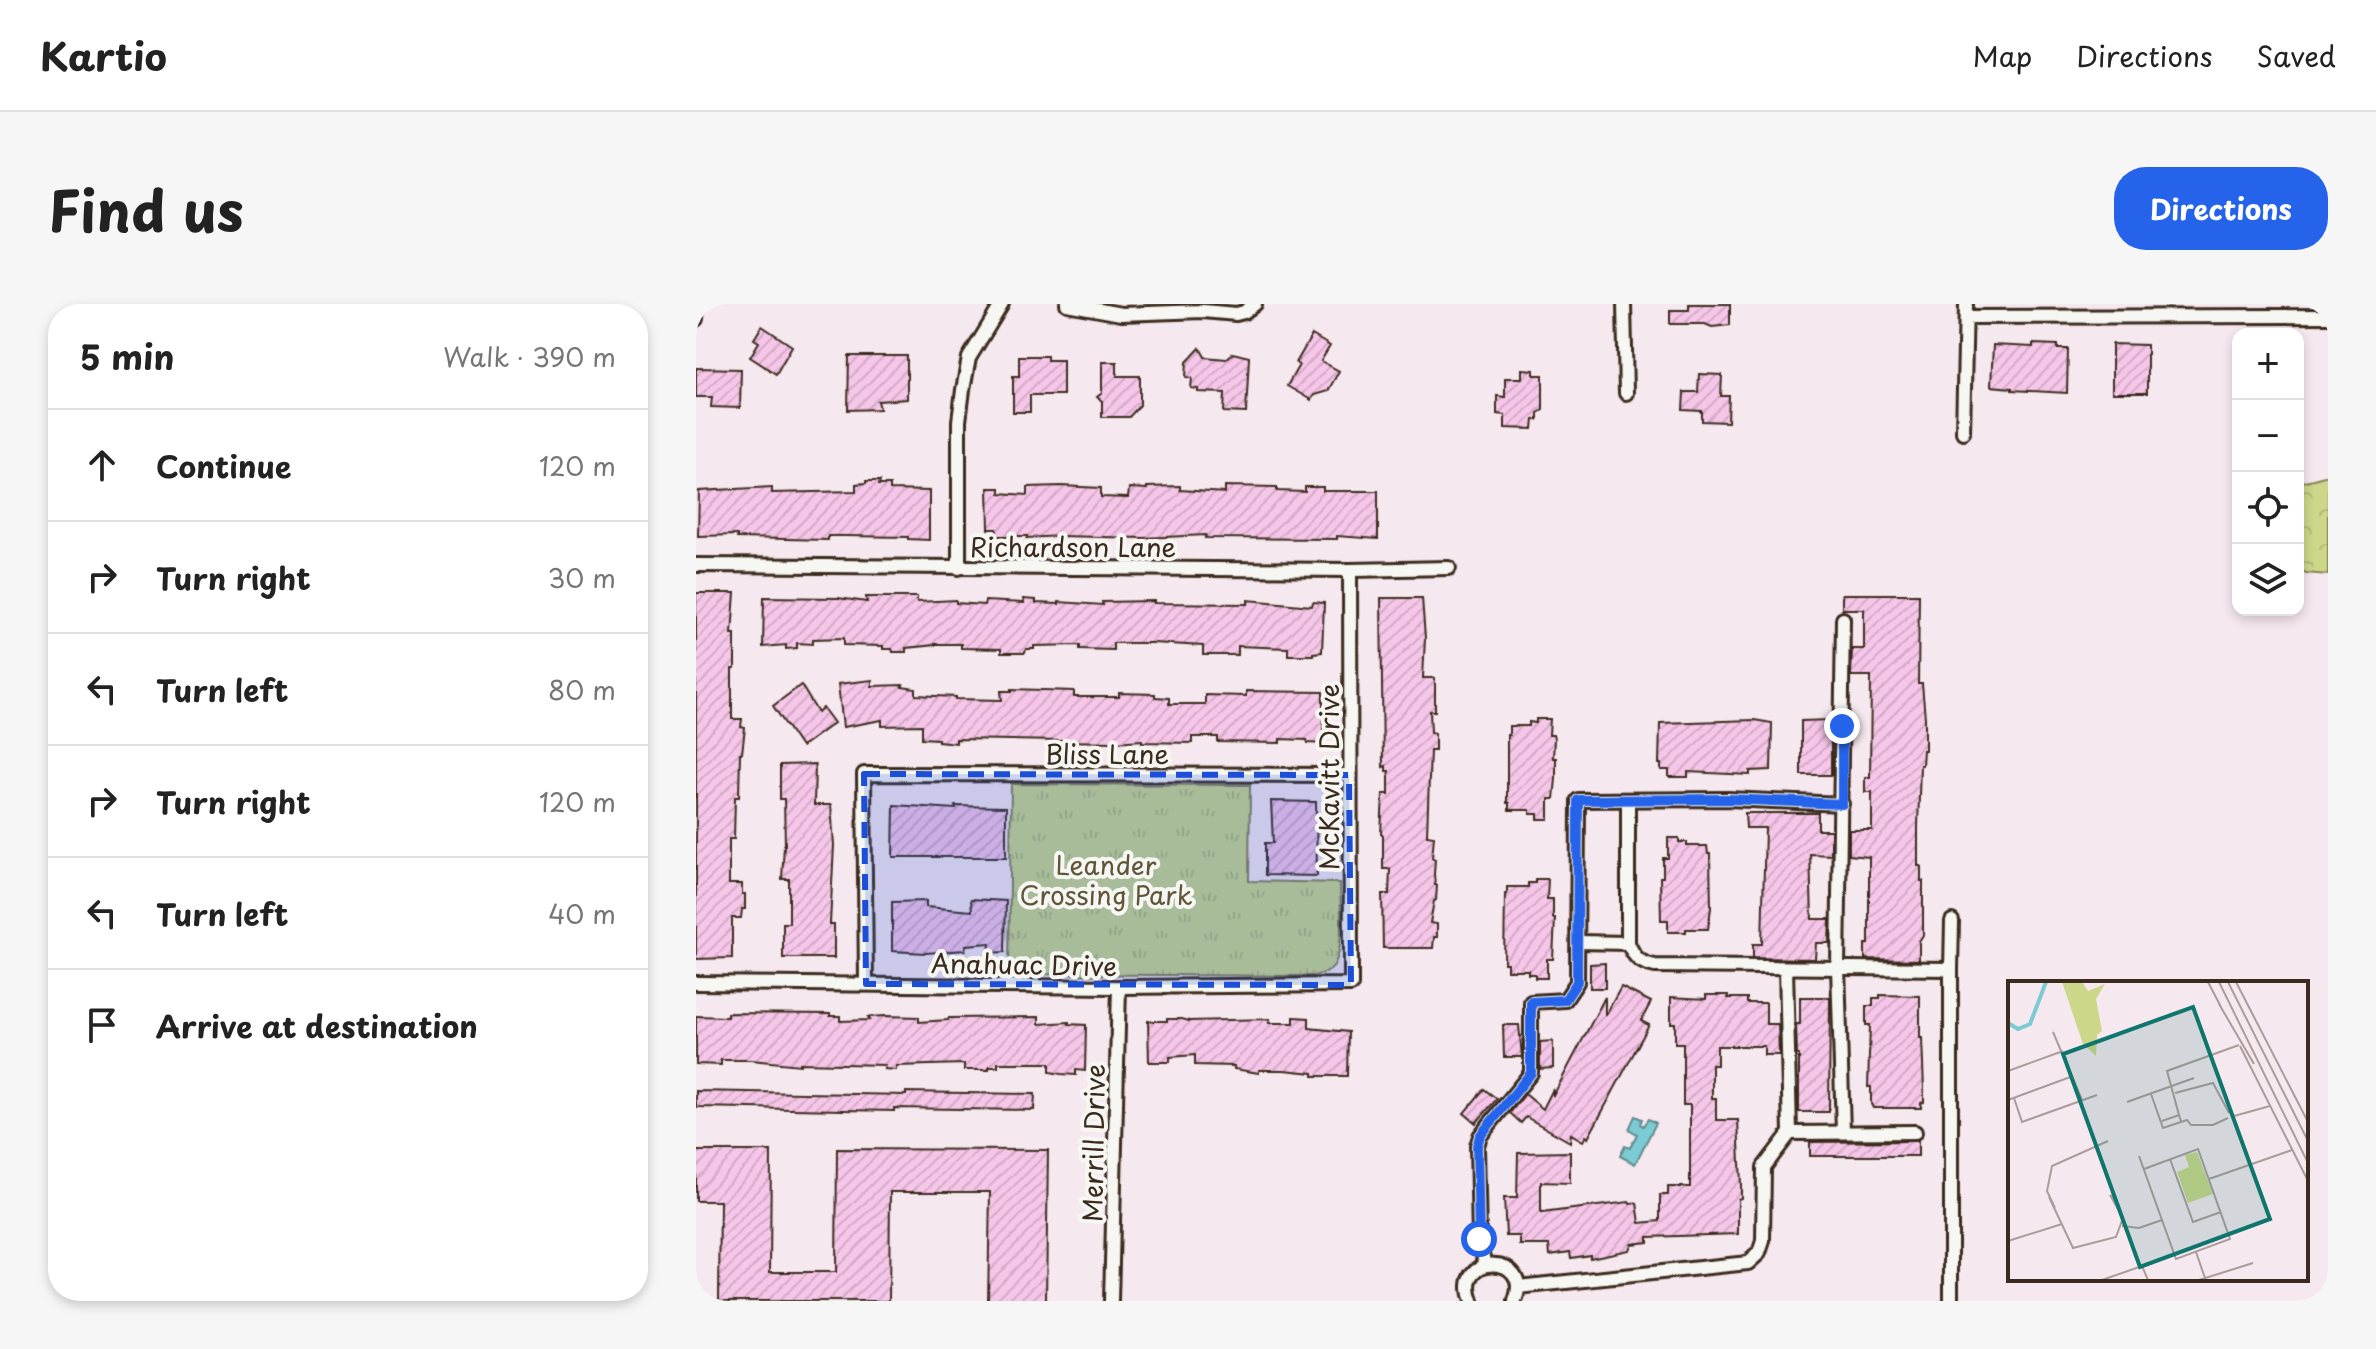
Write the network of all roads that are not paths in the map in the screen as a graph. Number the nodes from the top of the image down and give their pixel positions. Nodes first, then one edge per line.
1 (697, 304) edge
2 (1002, 304) edge
3 (1067, 304) edge
4 (1255, 304) edge
5 (1624, 304) edge
6 (1205, 307) edge
7 (2156, 310) edge
8 (1966, 311) edge
9 (2328, 316) edge
10 (697, 318) edge
11 (1626, 393) dead end
12 (1963, 432) dead end
13 (696, 565) edge
14 (959, 568) junction
15 (1449, 568) dead end
16 (1350, 570) junction
17 (1843, 619) dead end
18 (1349, 775) junction
19 (1628, 800) junction
20 (1842, 804) junction
21 (1952, 921) dead end
22 (1578, 942) junction
23 (1628, 943) junction
24 (1838, 967) junction
25 (1786, 968) junction
26 (1951, 969) junction
27 (696, 983) edge
28 (866, 984) junction
29 (1351, 985) joint
30 (1119, 987) junction
31 (1843, 1132) junction
32 (1915, 1132) dead end
33 (1790, 1133) junction
34 (1486, 1265) junction
35 (1518, 1287) junction
36 (1111, 1301) edge
37 (1472, 1301) edge
38 (1515, 1301) edge
39 (1951, 1301) edge

1 - 10 street
2 - 14 street
3 - 6 street
4 - 6 street
5 - 11 street
7 - 8 street
7 - 9 street
8 - 12 street
13 - 14 street, Richardson Lane
14 - 16 street, Richardson Lane
15 - 16 street, Richardson Lane
16 - 18 street, McKavitt Drive
17 - 20 street
18 - 28 street, Bliss Lane
18 - 29 street, McKavitt Drive
19 - 20 street
19 - 22 street
19 - 23 street
20 - 24 street
21 - 26 street
22 - 23 street
22 - 34 street
23 - 25 street
24 - 25 street
24 - 26 street
24 - 31 street
25 - 33 street
26 - 39 street
27 - 28 street, Anahuac Drive
28 - 30 street, Anahuac Drive
29 - 30 street, Anahuac Drive
30 - 36 street, Merrill Drive
31 - 32 street
31 - 33 street
33 - 35 street
34 - 35 street
34 - 37 street
35 - 38 street

